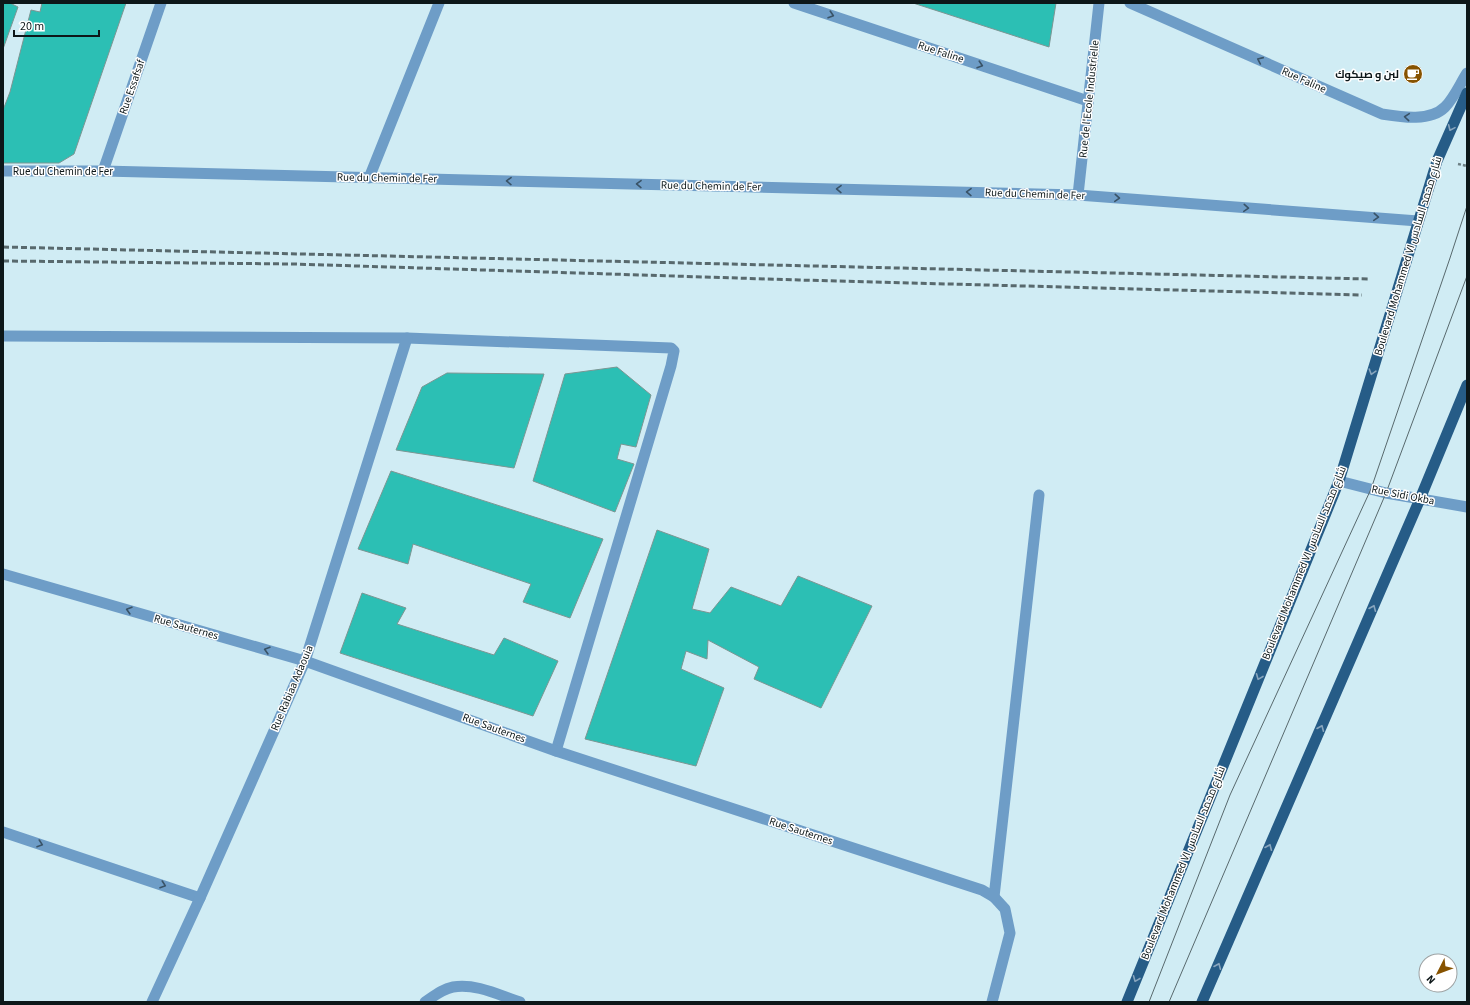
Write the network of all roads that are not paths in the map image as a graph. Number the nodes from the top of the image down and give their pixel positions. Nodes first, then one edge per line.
1 (161, 3) edge
2 (439, 3) edge
3 (794, 3) edge
4 (1100, 3) edge
5 (1130, 3) edge
6 (1467, 73) edge
7 (1467, 93) edge
8 (1088, 101) junction
9 (3, 171) edge
10 (103, 171) junction
11 (369, 178) junction
12 (1078, 195) junction
13 (1418, 221) junction
14 (3, 336) edge
15 (407, 338) junction
16 (1467, 385) edge
17 (1339, 481) junction
18 (1039, 495) dead end
19 (1420, 499) junction
20 (1467, 507) edge
21 (3, 574) edge
22 (305, 661) junction
23 (556, 751) junction
24 (3, 832) edge
25 (994, 897) junction
26 (200, 898) junction
27 (152, 1002) edge
28 (425, 1002) edge
29 (520, 1002) edge
30 (992, 1002) edge
31 (1127, 1002) edge
32 (1202, 1002) edge

1 - 10 street, Rue Essafsaf
2 - 11 street
3 -> 8 street, Rue Faline
4 - 8 street, Rue de l'Ecole Industrielle
6 -> 5 street, Rue Faline
7 -> 13 main road, Boulevard Mohammed VI شارع محمد السادس
8 - 12 street, Rue de l'Ecole Industrielle
9 - 10 street, Rue du Chemin de Fer
10 - 11 street, Rue du Chemin de Fer
12 -> 11 street, Rue du Chemin de Fer
12 -> 13 street, Rue du Chemin de Fer
13 -> 17 main road, Boulevard Mohammed VI شارع محمد السادس
14 - 15 street
15 - 22 street, Rue Rabiaa Adaouia
15 - 23 street
16 - 19 main road
17 - 19 street, Rue Sidi Okba
17 -> 31 main road, Boulevard Mohammed VI شارع محمد السادس
18 - 25 street
19 - 20 street, Rue Sidi Okba
32 -> 19 main road
22 -> 21 street, Rue Sauternes
22 - 23 street, Rue Sauternes
22 - 26 street, Rue Rabiaa Adaouia
23 - 25 street, Rue Sauternes
24 -> 26 street
25 - 30 street
26 - 27 street, Rue Rabiaa Adaouia
28 - 29 street

